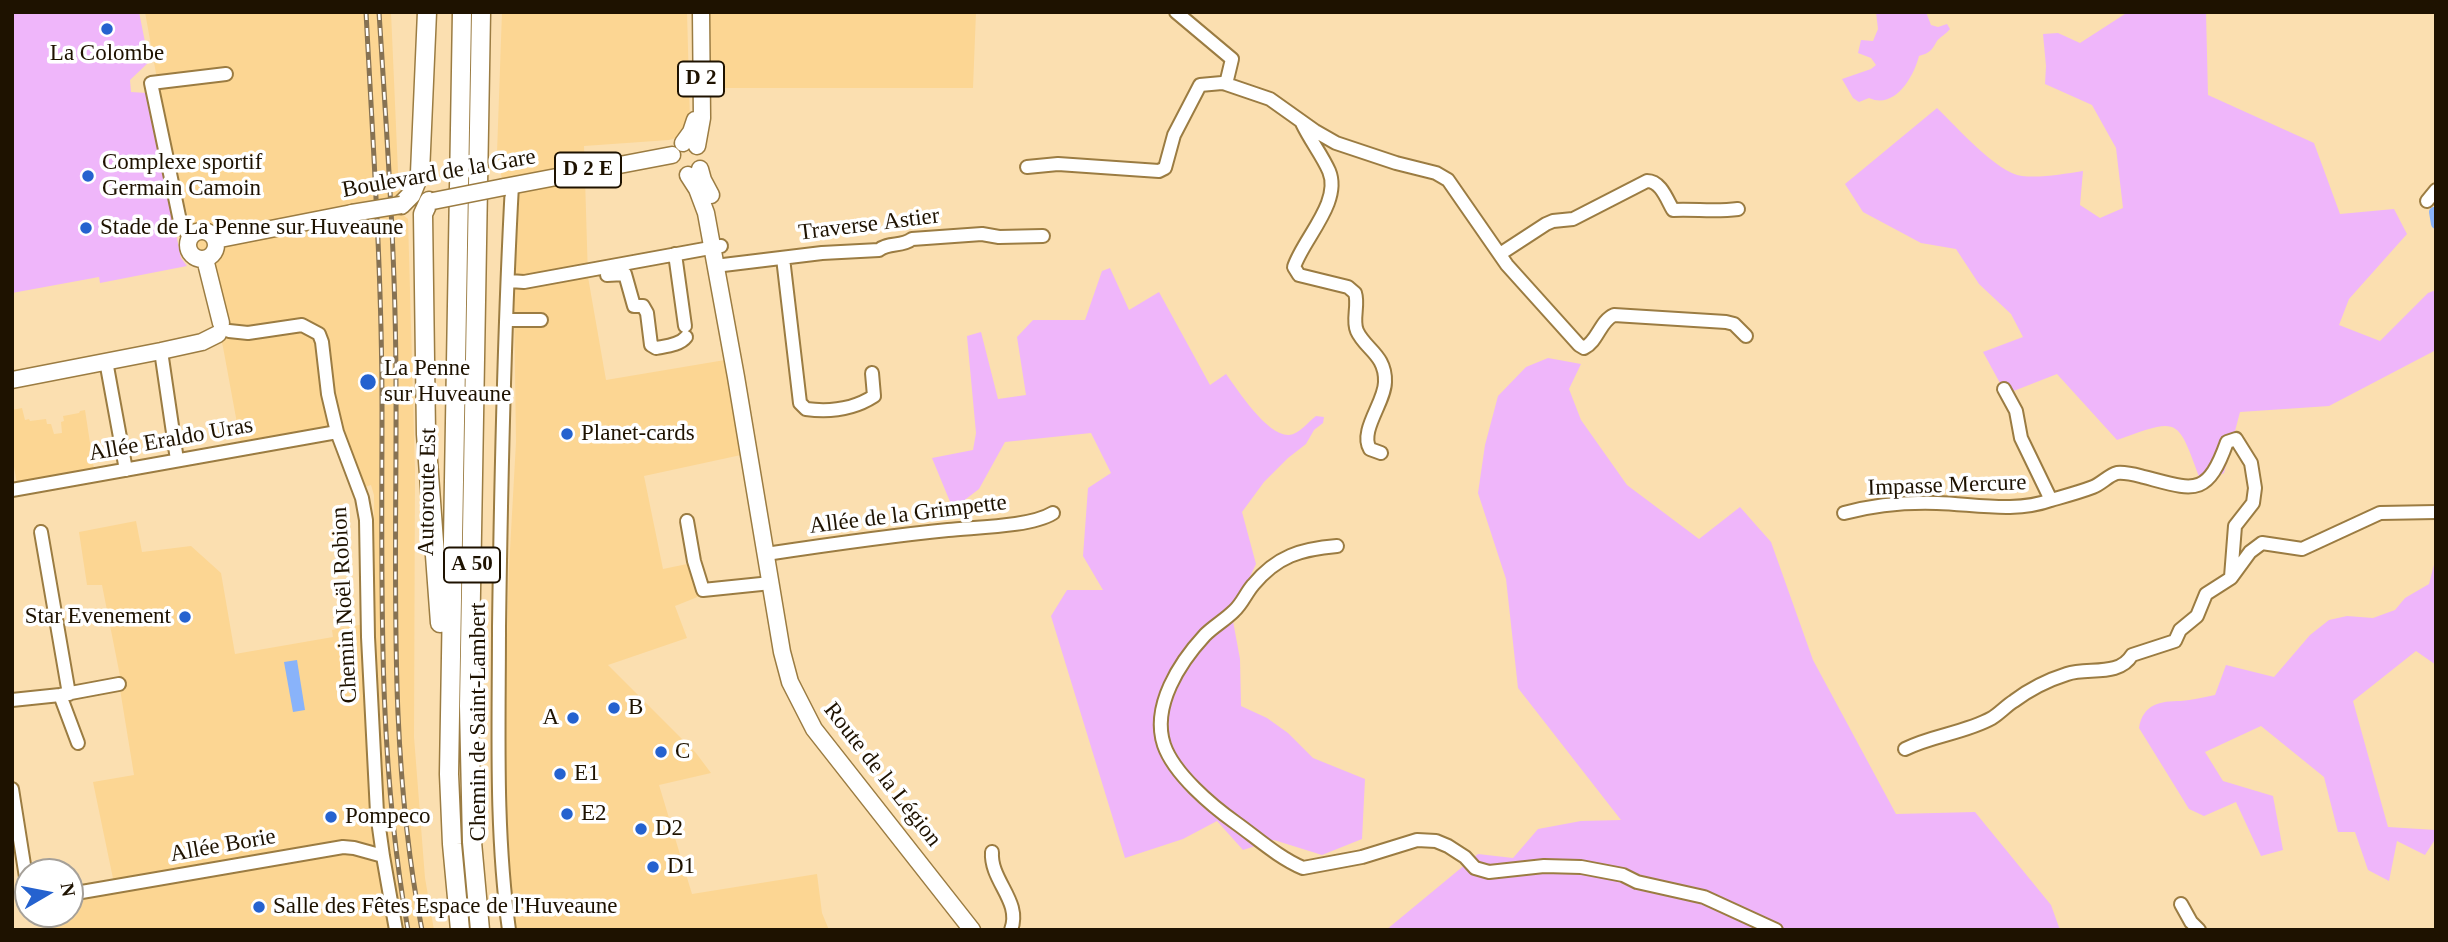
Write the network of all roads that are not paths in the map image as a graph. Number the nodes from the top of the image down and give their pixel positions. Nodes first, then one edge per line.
1 (426, 12) edge
2 (462, 12) edge
3 (481, 12) edge
4 (489, 12) edge
5 (694, 12) edge
6 (701, 12) edge
7 (1176, 12) edge
8 (226, 74) dead end
9 (1226, 84) junction
10 (1300, 120) junction
11 (684, 148) junction
12 (478, 150) junction
13 (1027, 167) dead end
14 (694, 172) junction
15 (508, 186) junction
16 (2436, 190) edge
17 (431, 201) junction
18 (2427, 201) dead end
19 (403, 205) junction
20 (1738, 208) dead end
21 (1043, 236) dead end
22 (189, 237) junction
23 (215, 240) junction
24 (423, 244) junction
25 (716, 247) junction
26 (675, 254) junction
27 (1500, 254) junction
28 (783, 257) junction
29 (205, 259) junction
30 (720, 265) junction
31 (593, 270) junction
32 (509, 281) junction
33 (506, 320) junction
34 (541, 320) dead end
35 (222, 329) junction
36 (1746, 336) dead end
37 (161, 352) junction
38 (106, 361) junction
39 (872, 373) dead end
40 (12, 380) edge
41 (2004, 389) dead end
42 (337, 432) junction
43 (1381, 453) dead end
44 (177, 460) junction
45 (126, 470) junction
46 (12, 490) edge
47 (2052, 500) junction
48 (2436, 512) edge
49 (1053, 513) dead end
50 (1844, 513) dead end
51 (687, 521) dead end
52 (41, 533) dead end
53 (1337, 546) dead end
54 (766, 554) junction
55 (2231, 578) junction
56 (771, 583) junction
57 (119, 684) dead end
58 (65, 694) junction
59 (12, 700) edge
60 (78, 743) dead end
61 (1905, 749) dead end
62 (449, 774) junction
63 (12, 789) edge
64 (992, 852) dead end
65 (383, 856) junction
66 (23, 858) edge
67 (84, 892) edge
68 (2181, 904) dead end
69 (508, 926) edge
70 (396, 930) edge
71 (460, 930) edge
72 (480, 930) edge
73 (972, 930) edge
74 (1011, 930) edge
75 (1776, 930) edge
76 (2199, 930) edge

1 - 19 highway
2 - 62 highway, Autoroute Est / A 50
3 - 12 highway, Autoroute Est / A 50
4 - 12 highway
5 - 11 main road, D 2
6 - 11 main road, D 2
7 - 9 street
8 - 22 street
9 - 10 street
9 - 13 street
10 - 27 street
10 - 43 street
11 - 14 main road
11 - 14 main road
11 - 15 main road, Boulevard de la Gare / D 2 E
12 - 72 highway, Autoroute Est / A 50
14 - 25 main road, Route de la Légion
15 - 17 main road, Boulevard de la Gare / D 2 E, bridge
15 - 32 street, Chemin de Saint-Lambert
16 - 18 street
17 - 19 main road, Boulevard de la Gare
17 - 24 highway
19 - 23 main road, Boulevard de la Gare, bridge
19 - 24 highway
20 - 27 street
21 - 28 street, Traverse Astier
22 - 23 main road
22 - 29 main road
23 - 29 main road
24 - 62 highway
25 - 26 street
25 - 30 main road, Route de la Légion
26 - 31 street
26 - 31 street
27 - 36 street
28 - 30 street, Traverse Astier
28 - 39 street
29 - 35 main road
30 - 54 main road, Route de la Légion
31 - 32 street
32 - 33 street, Chemin de Saint-Lambert
33 - 34 street
33 - 69 street, Chemin de Saint-Lambert
35 - 37 main road
35 - 42 street, Chemin Noël Robion
37 - 38 main road
37 - 44 street
38 - 40 main road
38 - 45 street
41 - 47 street
42 - 44 street, Allée Eraldo Uras
42 - 65 street, Chemin Noël Robion
44 - 45 street, Allée Eraldo Uras
45 - 46 street, Allée Eraldo Uras
47 - 50 street, Impasse Mercure
47 - 55 street, Impasse Mercure
48 - 55 street
49 - 54 street, Allée de la Grimpette
51 - 56 street
52 - 58 street
53 - 75 street
54 - 56 main road, Route de la Légion
55 - 61 street
56 - 73 main road, Route de la Légion
57 - 58 street
58 - 59 street
58 - 60 street
62 - 71 highway, Autoroute Est / A 50
63 - 66 street
64 - 74 street
65 - 67 street, Allée Borie
65 - 70 street, Chemin Noël Robion
68 - 76 street

